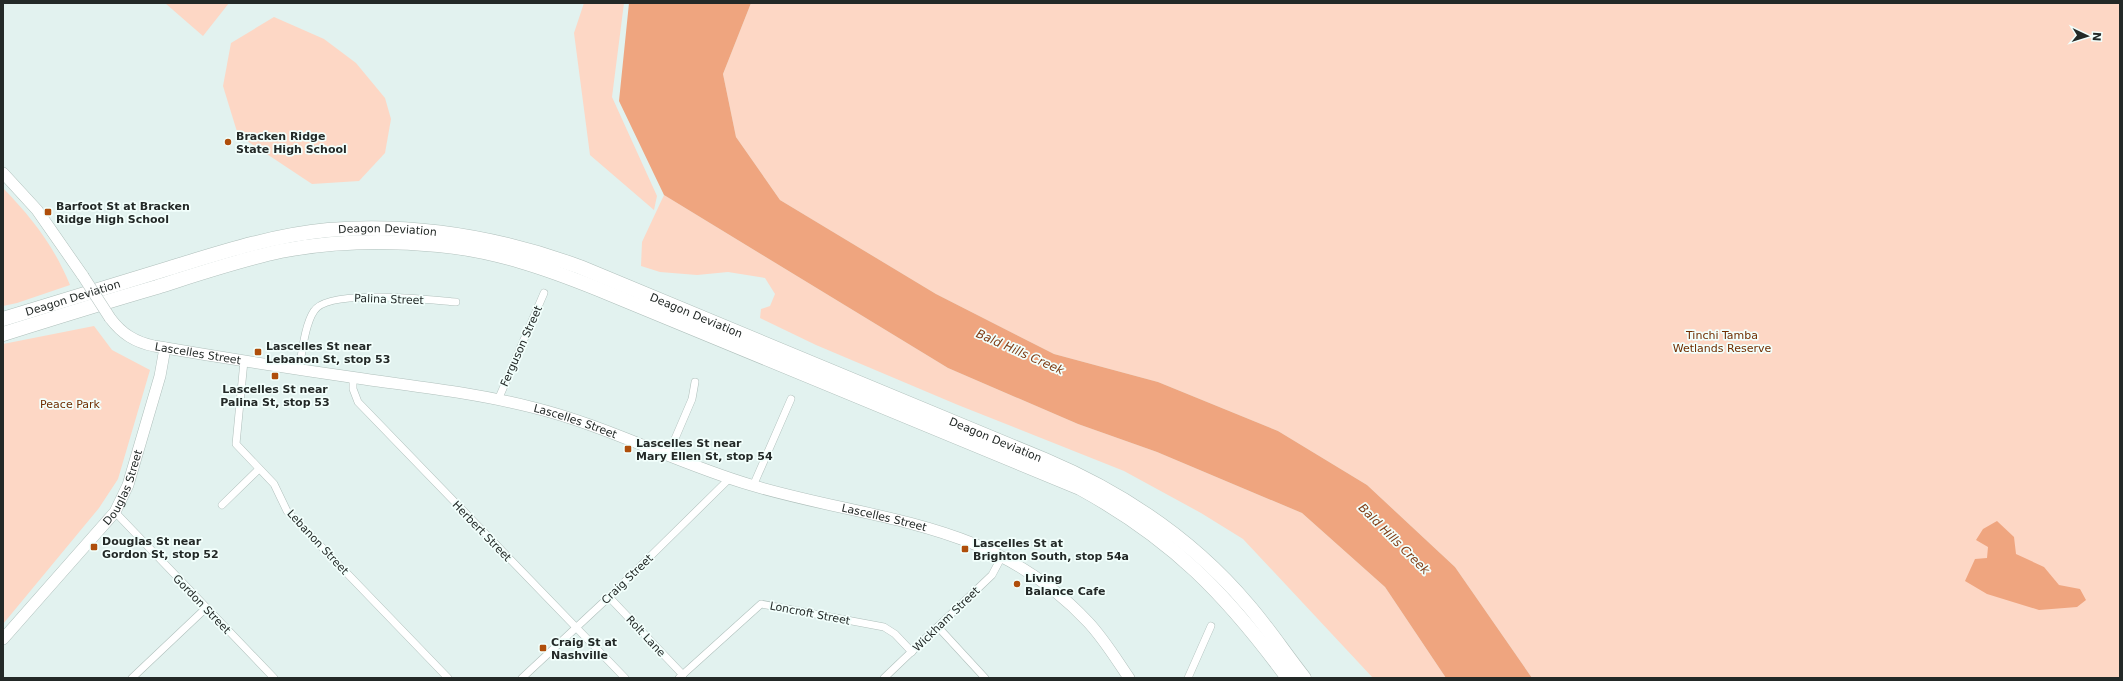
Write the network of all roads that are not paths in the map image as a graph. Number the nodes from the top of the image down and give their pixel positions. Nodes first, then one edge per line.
1 (3, 173) edge
2 (544, 293) dead end
3 (456, 302) dead end
4 (3, 319) edge
5 (3, 334) edge
6 (164, 348) junction
7 (244, 361) junction
8 (299, 370) junction
9 (353, 377) junction
10 (695, 382) dead end
11 (791, 399) dead end
12 (498, 400) junction
13 (668, 455) junction
14 (259, 469) junction
15 (730, 478) junction
16 (753, 486) junction
17 (222, 505) dead end
18 (114, 512) junction
19 (1002, 556) junction
20 (609, 597) junction
21 (206, 608) junction
22 (1211, 626) dead end
23 (575, 628) junction
24 (938, 628) junction
25 (3, 639) edge
26 (912, 652) junction
27 (681, 677) edge
28 (132, 678) edge
29 (274, 678) edge
30 (448, 678) edge
31 (522, 678) edge
32 (625, 678) edge
33 (884, 678) edge
34 (985, 678) edge
35 (1129, 678) edge
36 (1188, 678) edge
37 (1288, 678) edge
38 (1304, 678) edge

1 - 6 street, Lascelles Street, bridge
2 - 12 street, Ferguson Street
3 - 8 street, Palina Street
4 - 38 highway, Deagon Deviation
5 - 37 highway, Deagon Deviation
6 - 7 street, Lascelles Street
6 - 18 street, Douglas Street
7 - 8 street, Lascelles Street
7 - 14 street, Lebanon Street
8 - 9 street, Lascelles Street
9 - 12 street, Lascelles Street
9 - 23 street, Herbert Street
10 - 13 street
11 - 16 street
12 - 13 street, Lascelles Street
13 - 15 street, Lascelles Street
14 - 17 street
14 - 30 street, Lebanon Street
15 - 16 street, Lascelles Street
15 - 20 street, Craig Street
16 - 19 street, Lascelles Street
18 - 21 street, Gordon Street
18 - 25 street, Douglas Street
19 - 24 street, Wickham Street
19 - 35 street, Lascelles Street
20 - 23 street, Craig Street
20 - 27 street, Rolt Lane
21 - 28 street
21 - 29 street, Gordon Street
22 - 36 street
23 - 31 street, Craig Street
23 - 32 street, Herbert Street
24 - 26 street, Wickham Street
24 - 34 street
26 - 27 street, Loncroft Street
26 - 33 street, Wickham Street

